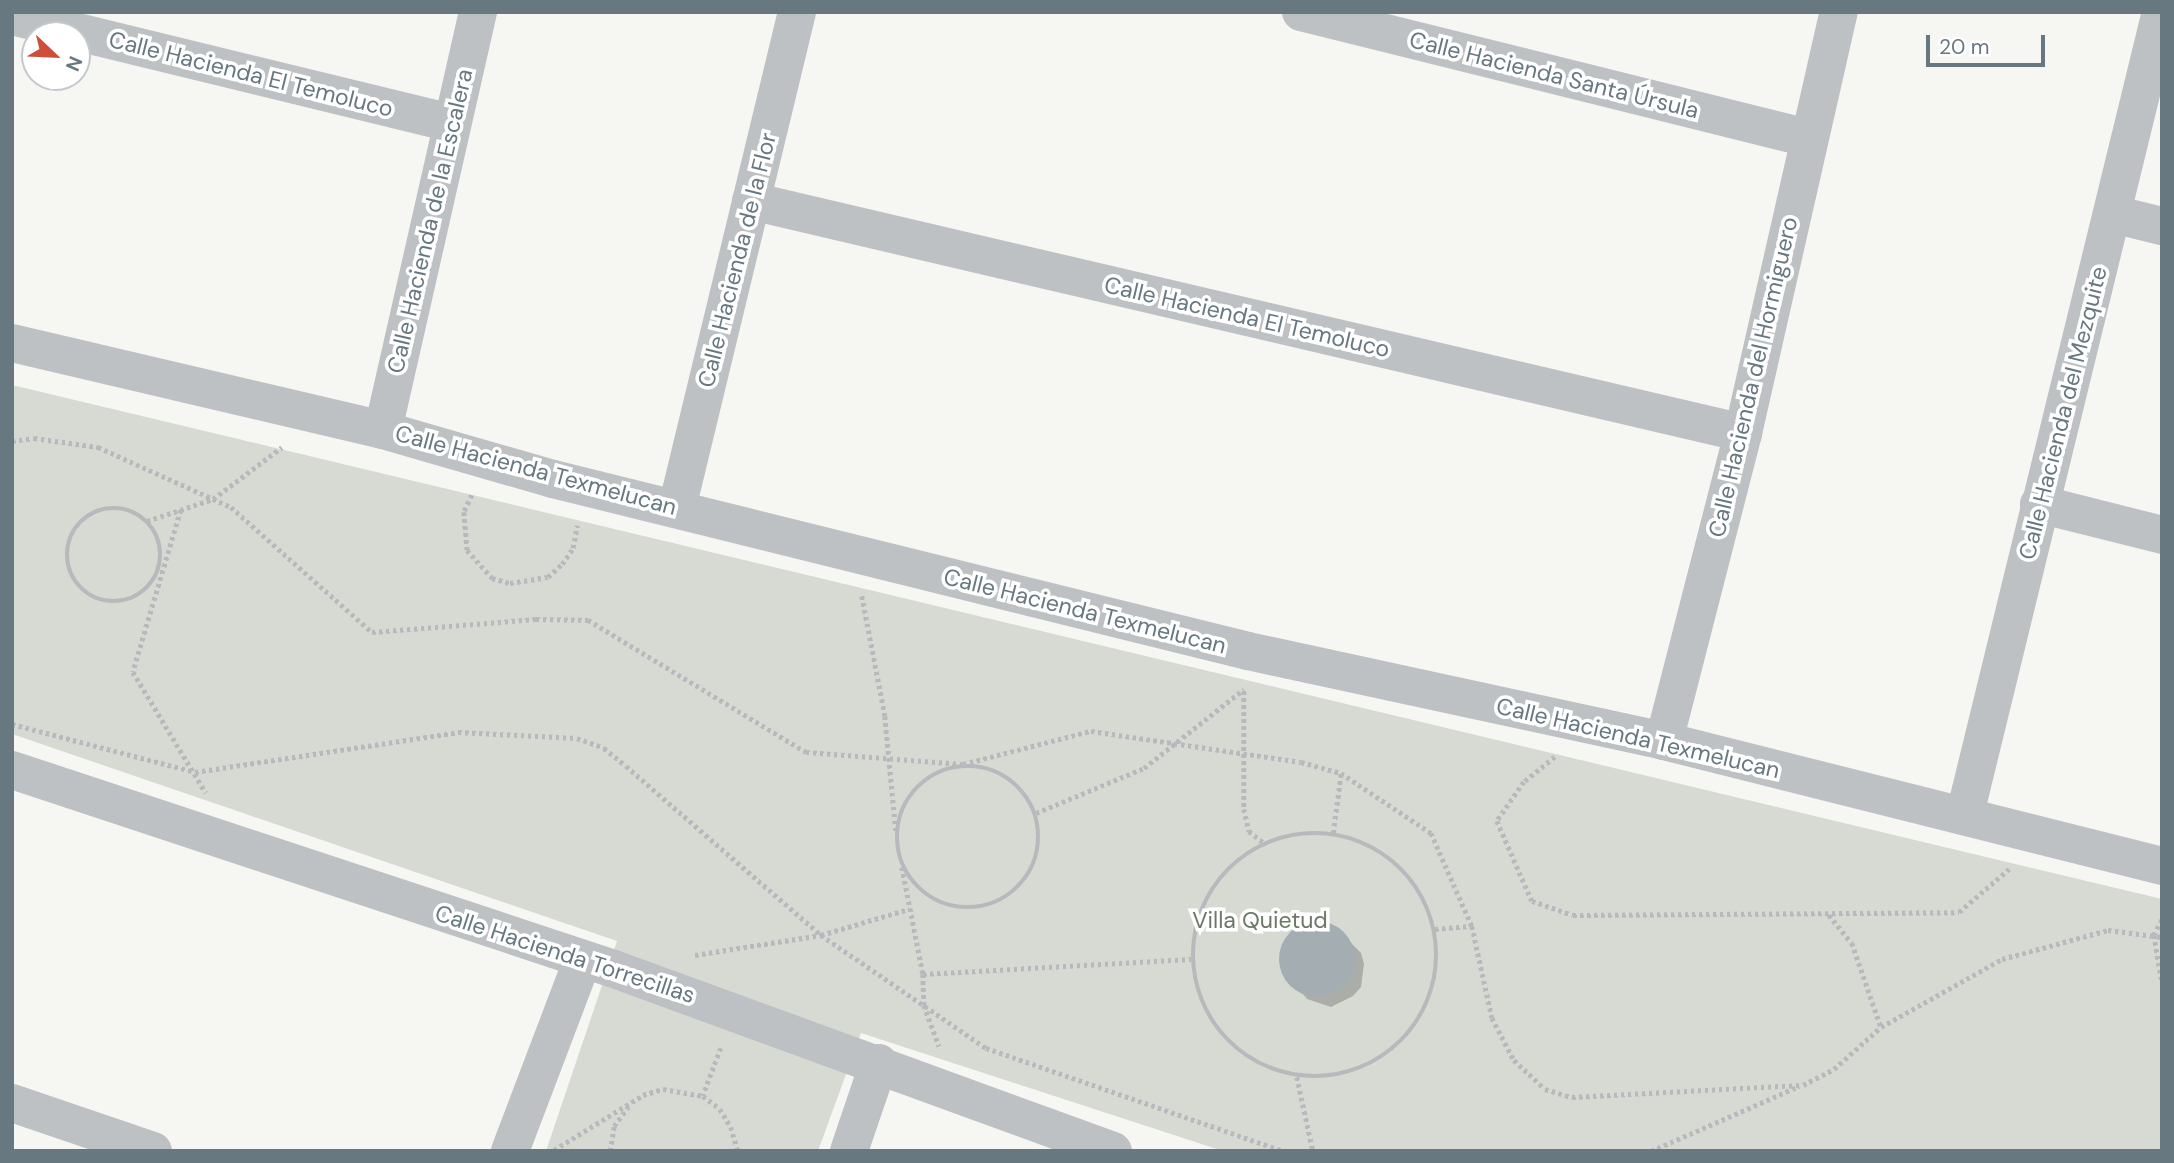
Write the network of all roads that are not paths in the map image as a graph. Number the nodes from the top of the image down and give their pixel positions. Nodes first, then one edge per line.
1 (478, 12) edge
2 (797, 12) edge
3 (1301, 12) edge
4 (1839, 12) edge
5 (2161, 12) edge
6 (12, 16) edge
7 (450, 123) junction
8 (1808, 138) junction
9 (751, 201) junction
10 (2113, 214) junction
11 (2162, 226) edge
12 (12, 343) edge
13 (383, 429) junction
14 (1743, 432) junction
15 (2039, 504) junction
16 (677, 508) junction
17 (2162, 535) edge
18 (1664, 741) junction
19 (12, 770) edge
20 (1965, 814) junction
21 (2162, 866) edge
22 (583, 959) junction
23 (879, 1063) junction
24 (12, 1102) edge
25 (153, 1151) edge
26 (510, 1151) edge
27 (849, 1151) edge
28 (1113, 1151) edge

1 - 7 street, Calle Hacienda de la Escalera
2 - 9 street, Calle Hacienda de la Flor
3 - 8 street, Calle Hacienda Santa Úrsula
4 - 8 street, Calle Hacienda del Hormiguero
5 - 10 street, Calle Hacienda del Mezquite
6 - 7 street, Calle Hacienda El Temoluco
7 - 13 street, Calle Hacienda de la Escalera
8 - 14 street, Calle Hacienda del Hormiguero
9 - 14 street, Calle Hacienda El Temoluco
9 - 16 street, Calle Hacienda de la Flor
10 - 11 street
10 - 15 street, Calle Hacienda del Mezquite
12 - 13 street, Calle Hacienda Texmelucan
13 - 16 street, Calle Hacienda Texmelucan
14 - 18 street, Calle Hacienda del Hormiguero
15 - 17 street
15 - 20 street, Calle Hacienda del Mezquite
16 - 18 street, Calle Hacienda Texmelucan
18 - 20 street, Calle Hacienda Texmelucan
19 - 22 street, Calle Hacienda Torrecillas
20 - 21 street, Calle Hacienda Texmelucan
22 - 23 street, Calle Hacienda Torrecillas
22 - 26 street
23 - 27 street
23 - 28 street, Calle Hacienda Torrecillas
24 - 25 street

